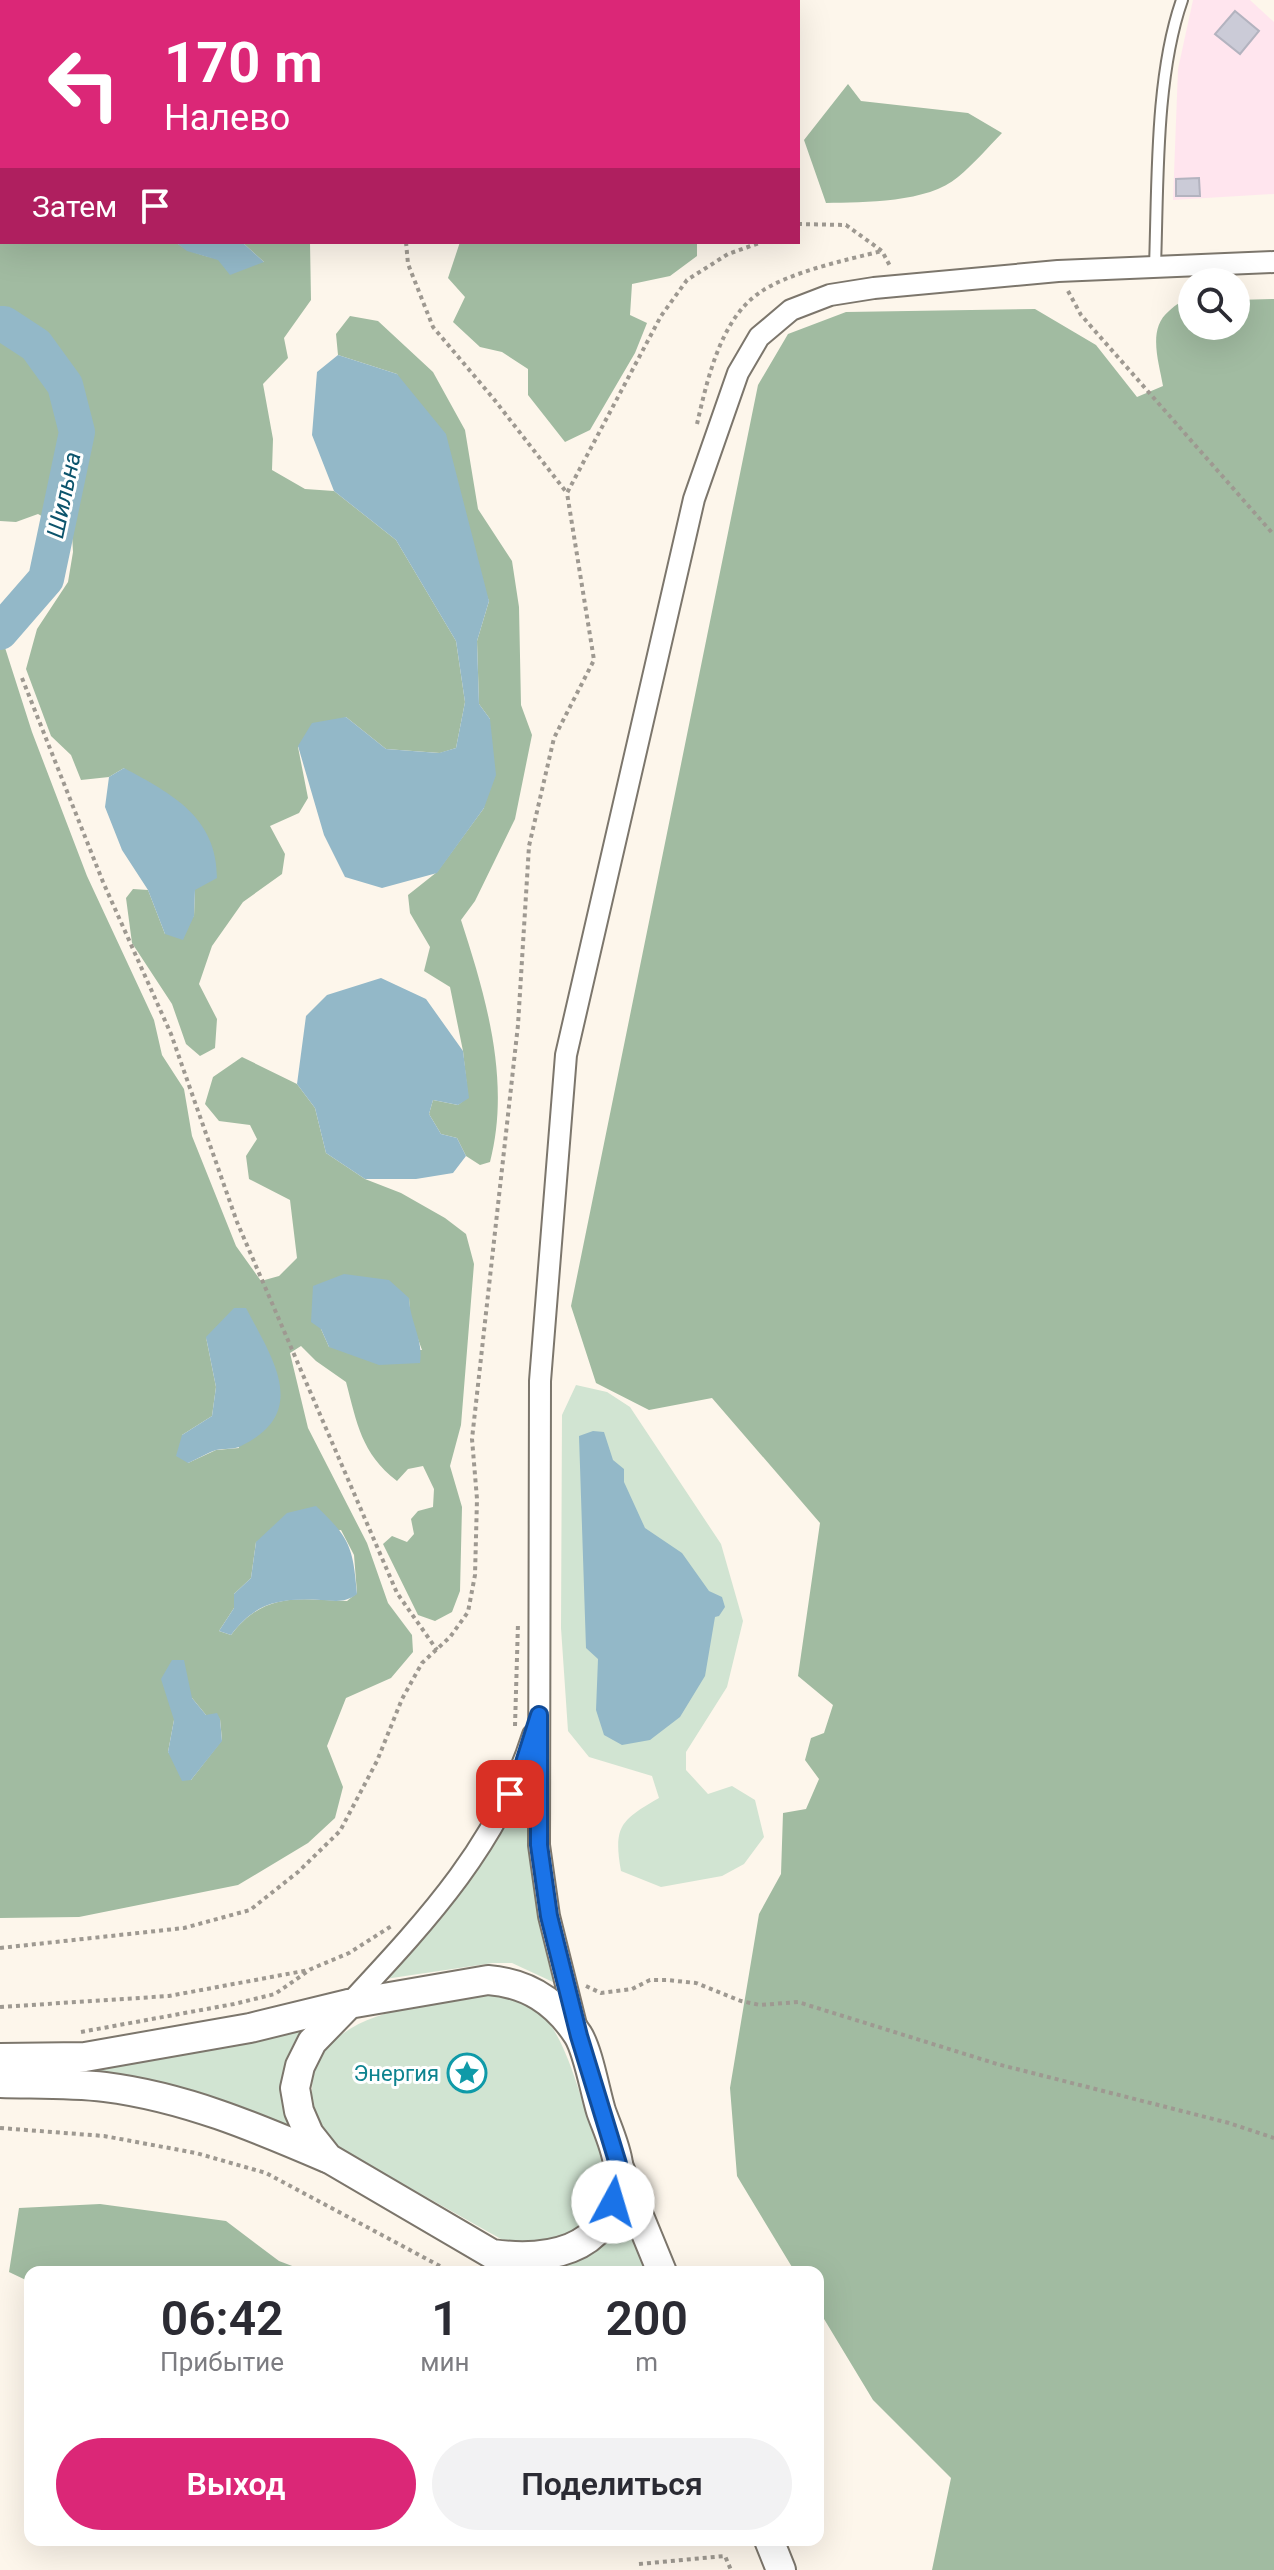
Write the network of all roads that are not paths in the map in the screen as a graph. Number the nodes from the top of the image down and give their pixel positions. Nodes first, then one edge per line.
1 (1182, 0) edge
2 (1274, 262) edge
3 (1155, 266) junction
4 (539, 1715) junction
5 (349, 2004) junction
6 (579, 2036) junction
7 (0, 2058) edge
8 (0, 2083) edge
9 (328, 2158) junction
10 (618, 2164) junction
11 (492, 2254) junction
12 (509, 2266) edge
13 (660, 2266) edge
14 (771, 2546) edge
15 (781, 2570) edge

1 - 3 lane
2 - 3 street
3 - 4 street
4 - 5 street
4 - 6 street
5 - 6 street
5 - 7 street
5 - 9 street
6 - 10 street
8 - 9 street
9 - 11 street
10 - 11 street
10 - 13 street
11 - 12 street
14 - 15 street

